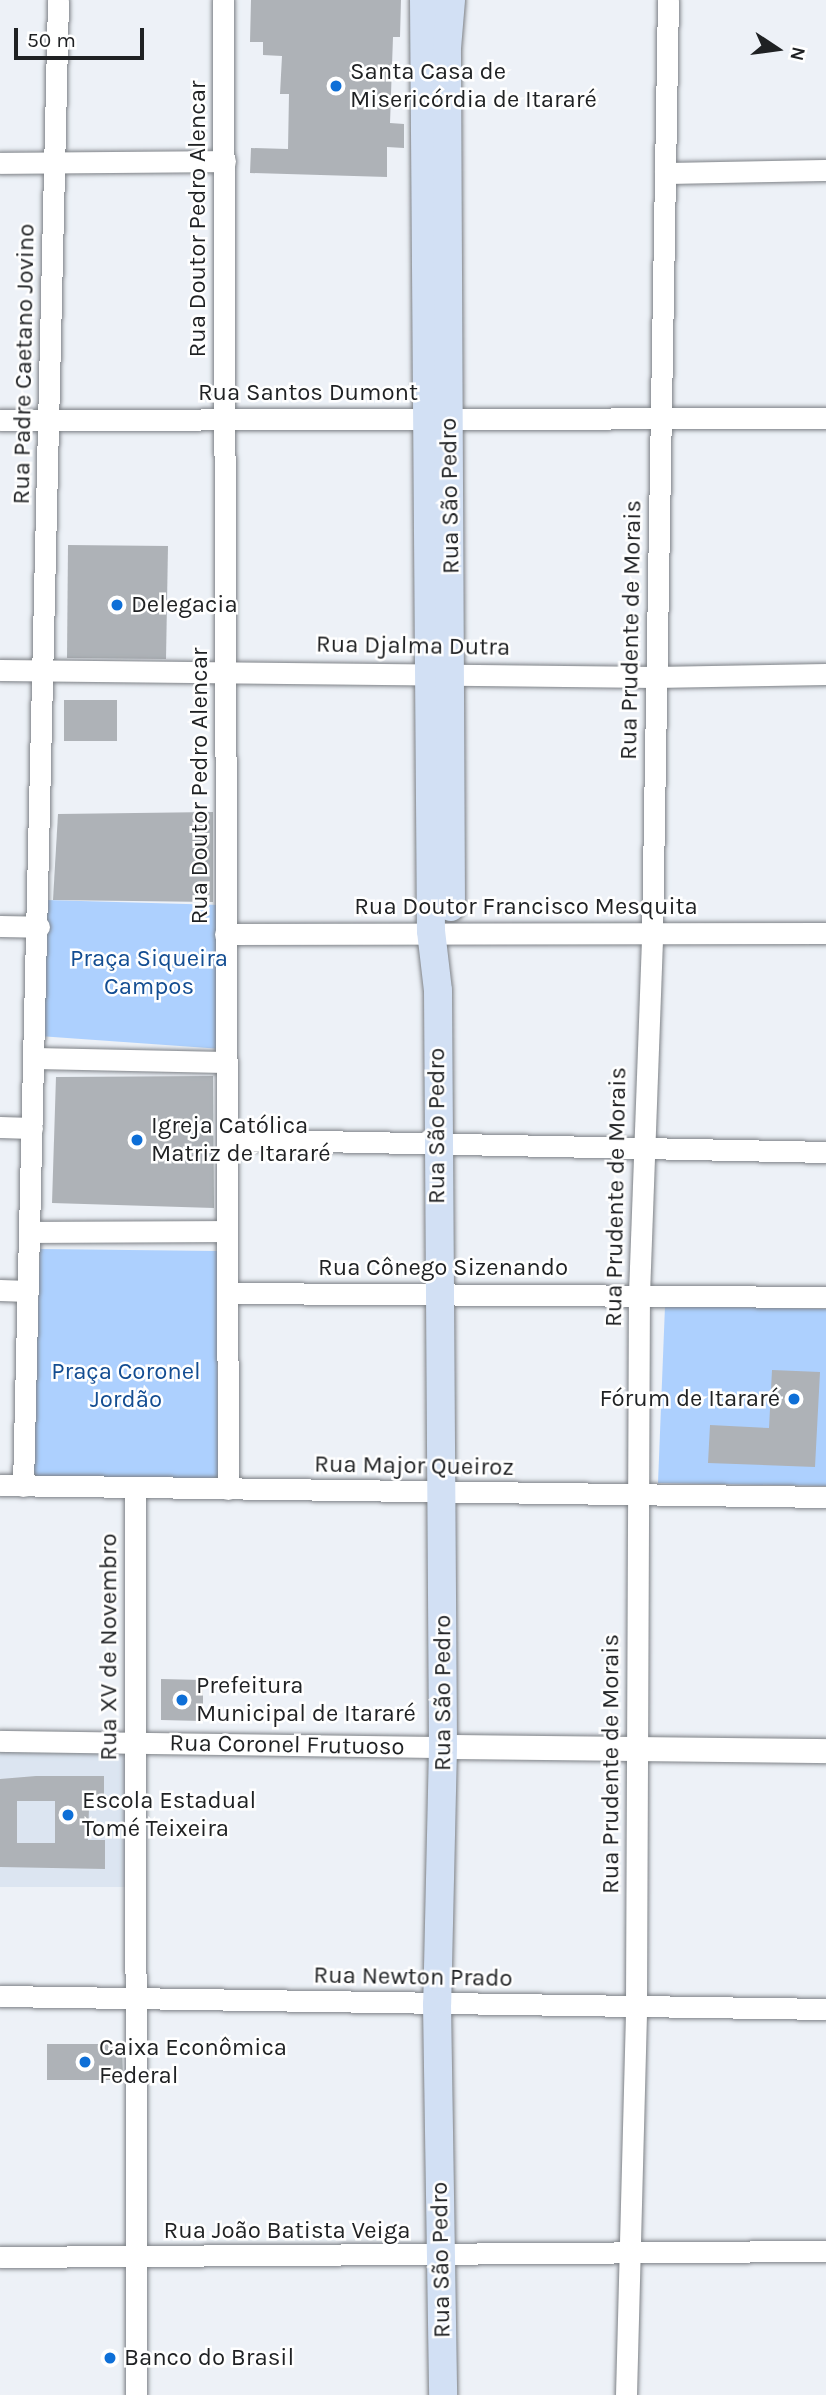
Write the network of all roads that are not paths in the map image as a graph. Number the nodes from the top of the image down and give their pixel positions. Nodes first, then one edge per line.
1 (58, 0) edge
2 (223, 0) edge
3 (424, 0) edge
4 (451, 0) edge
5 (668, 0) edge
6 (225, 161) junction
7 (0, 163) edge
8 (55, 163) junction
9 (826, 170) edge
10 (665, 173) junction
11 (826, 418) edge
12 (224, 419) junction
13 (438, 419) junction
14 (0, 420) edge
15 (49, 420) junction
16 (663, 420) junction
17 (0, 670) edge
18 (43, 670) junction
19 (227, 671) junction
20 (442, 672) junction
21 (826, 674) edge
22 (654, 677) junction
23 (0, 926) edge
24 (39, 927) junction
25 (441, 931) junction
26 (826, 933) edge
27 (225, 934) junction
28 (652, 934) junction
29 (34, 1058) junction
30 (226, 1062) junction
31 (0, 1127) edge
32 (32, 1128) junction
33 (227, 1139) junction
34 (436, 1146) junction
35 (642, 1148) junction
36 (826, 1152) edge
37 (226, 1231) junction
38 (30, 1232) junction
39 (0, 1290) edge
40 (28, 1291) junction
41 (227, 1293) junction
42 (438, 1294) junction
43 (639, 1294) junction
44 (826, 1297) edge
45 (0, 1485) edge
46 (23, 1486) junction
47 (135, 1487) junction
48 (228, 1489) junction
49 (442, 1492) junction
50 (826, 1497) edge
51 (639, 1498) junction
52 (0, 1741) edge
53 (136, 1743) junction
54 (443, 1747) junction
55 (637, 1747) junction
56 (826, 1751) edge
57 (0, 1996) edge
58 (135, 1998) junction
59 (437, 2004) junction
60 (636, 2004) junction
61 (826, 2009) edge
62 (826, 2251) edge
63 (628, 2254) junction
64 (0, 2257) edge
65 (136, 2257) junction
66 (442, 2257) junction
67 (136, 2395) edge
68 (443, 2395) edge
69 (626, 2395) edge

1 - 8 street, Rua Padre Caetano Jovino
2 - 6 street, Rua Doutor Pedro Alencar
3 - 13 main road, Rua São Pedro
4 - 13 main road, Rua São Pedro
5 - 10 street, Rua Prudente de Morais
6 - 8 street
6 - 12 street, Rua Doutor Pedro Alencar
7 - 8 street
8 - 15 street, Rua Padre Caetano Jovino
9 - 10 street
10 - 16 street, Rua Prudente de Morais
11 - 16 street, Rua Santos Dumont
12 - 13 street, Rua Santos Dumont
12 - 15 street, Rua Santos Dumont
12 - 19 street, Rua Doutor Pedro Alencar
13 - 16 street, Rua Santos Dumont
13 - 20 main road, Rua São Pedro
14 - 15 street, Rua Santos Dumont
15 - 18 street, Rua Padre Caetano Jovino
16 - 22 street, Rua Prudente de Morais
17 - 18 street, Rua Djalma Dutra
18 - 19 street, Rua Djalma Dutra
18 - 24 street, Rua Padre Caetano Jovino
19 - 20 street, Rua Djalma Dutra
19 - 27 street, Rua Doutor Pedro Alencar
20 - 22 street, Rua Djalma Dutra
20 - 25 main road, Rua São Pedro
21 - 22 street, Rua Djalma Dutra
22 - 28 street, Rua Prudente de Morais
23 - 24 street
24 - 29 street, Rua Padre Caetano Jovino
25 - 27 street, Rua Doutor Francisco Mesquita
25 - 28 street, Rua Doutor Francisco Mesquita
25 - 34 main road, Rua São Pedro
26 - 28 street, Rua Doutor Francisco Mesquita
27 - 30 street, Rua Doutor Pedro Alencar
28 - 35 street, Rua Prudente de Morais
29 - 30 street
29 - 32 street, Rua Padre Caetano Jovino
30 - 33 street, Rua Doutor Pedro Alencar
31 - 32 street
32 - 38 street, Rua Padre Caetano Jovino
33 - 34 street
33 - 37 street, Rua Doutor Pedro Alencar
34 - 35 street
34 - 42 main road, Rua São Pedro
35 - 36 street
35 - 43 street, Rua Prudente de Morais
37 - 38 street
37 - 41 street, Rua Doutor Pedro Alencar
38 - 40 street, Rua Padre Caetano Jovino
39 - 40 street
40 - 46 street, Rua Padre Caetano Jovino
41 - 42 street, Rua Cônego Sizenando
41 - 48 street, Rua Doutor Pedro Alencar
42 - 43 street, Rua Cônego Sizenando
42 - 49 main road, Rua São Pedro
43 - 44 street, Rua Cônego Sizenando
43 - 51 street, Rua Prudente de Morais
45 - 46 street, Rua Major Queiroz
46 - 47 street, Rua Major Queiroz
47 - 48 street, Rua Major Queiroz
47 - 53 street, Rua XV de Novembro
48 - 49 street, Rua Major Queiroz
49 - 51 street, Rua Major Queiroz
49 - 54 main road, Rua São Pedro
50 - 51 street, Rua Major Queiroz
51 - 55 street, Rua Prudente de Morais
52 - 53 street, Rua Coronel Frutuoso
53 - 54 street, Rua Coronel Frutuoso
53 - 58 street, Rua XV de Novembro
54 - 55 street, Rua Coronel Frutuoso
54 - 59 main road, Rua São Pedro
55 - 56 street, Rua Coronel Frutuoso
55 - 60 street, Rua Prudente de Morais
57 - 58 street, Rua Newton Prado
58 - 59 street, Rua Newton Prado
58 - 65 street, Rua XV de Novembro
59 - 60 street, Rua Newton Prado
59 - 66 main road, Rua São Pedro
60 - 61 street, Rua Newton Prado
60 - 63 street, Rua Prudente de Morais
62 - 63 street, Rua João Batista Veiga
63 - 66 street, Rua João Batista Veiga
63 - 69 street, Rua Prudente de Morais
64 - 65 street, Rua João Batista Veiga
65 - 66 street, Rua João Batista Veiga
65 - 67 street, Rua XV de Novembro
66 - 68 main road, Rua São Pedro

